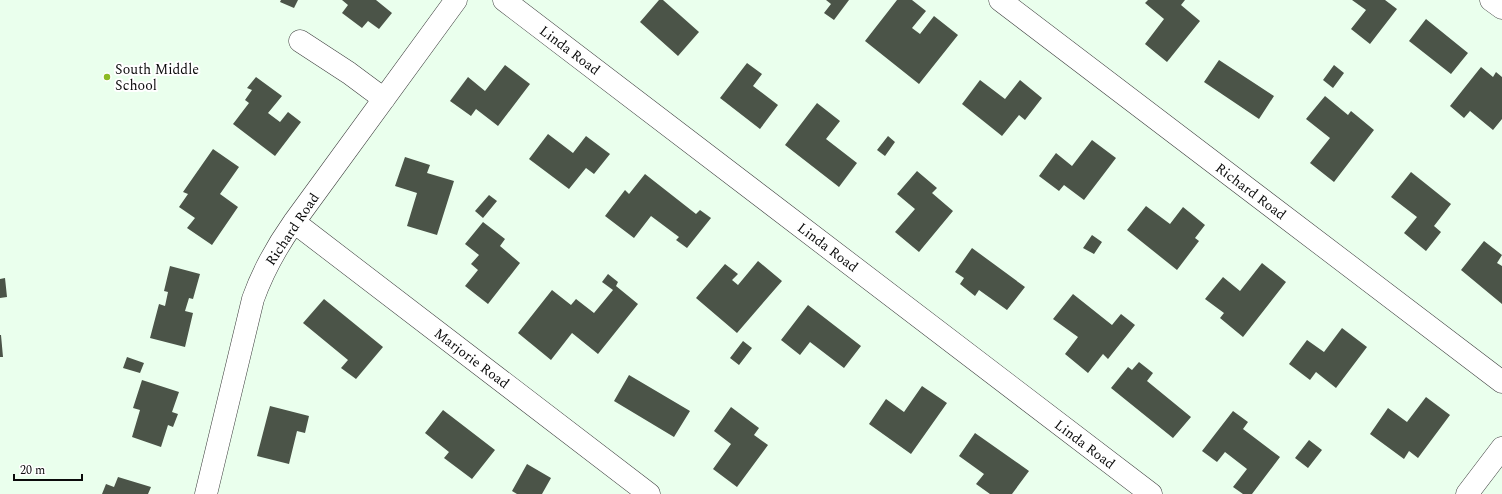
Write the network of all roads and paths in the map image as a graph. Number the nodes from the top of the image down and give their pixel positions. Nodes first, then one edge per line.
1 (456, 0) edge
2 (504, 0) edge
3 (1000, 0) edge
4 (1491, 0) edge
5 (1502, 8) edge
6 (300, 41) dead end
7 (384, 99) junction
8 (294, 222) junction
9 (1502, 382) edge
10 (1502, 448) edge
11 (206, 494) edge
12 (649, 494) edge
13 (1151, 494) edge
14 (1467, 494) edge

1 - 7 street, Richard Road
2 - 13 street, Linda Road
3 - 9 street, Richard Road
4 - 5 street
6 - 7 street
7 - 8 street, Richard Road
8 - 11 street, Richard Road
8 - 12 street, Marjorie Road
10 - 14 street

